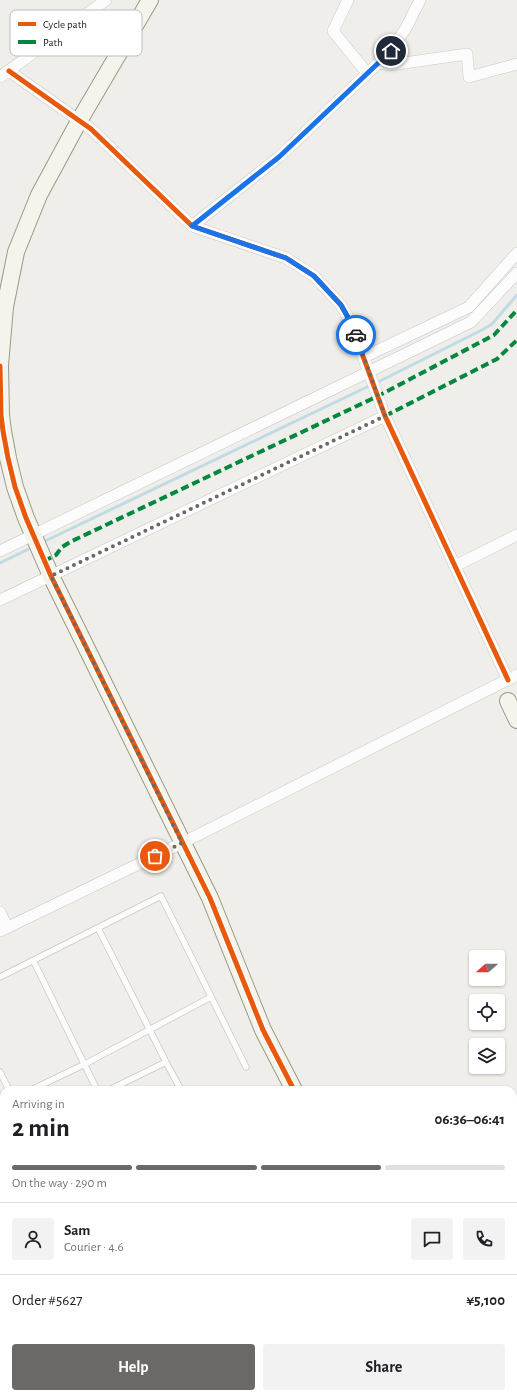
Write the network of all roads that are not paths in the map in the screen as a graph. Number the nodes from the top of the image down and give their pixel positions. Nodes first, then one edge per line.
1 (106, 0) edge
2 (150, 0) edge
3 (348, 0) edge
4 (420, 0) edge
5 (92, 10) edge
6 (142, 14) edge
7 (30, 56) edge
8 (117, 56) edge
9 (378, 63) junction
10 (517, 64) edge
11 (367, 73) junction
12 (5, 74) edge
13 (79, 121) junction
14 (192, 226) junction
15 (517, 253) edge
16 (517, 273) edge
17 (364, 357) junction
18 (0, 365) edge
19 (369, 372) junction
20 (385, 416) junction
21 (2, 431) edge
22 (517, 536) edge
23 (33, 537) junction
24 (0, 551) edge
25 (455, 566) junction
26 (51, 576) junction
27 (0, 600) edge
28 (513, 678) edge
29 (508, 701) dead end
30 (517, 720) edge
31 (182, 843) junction
32 (0, 912) edge
33 (98, 928) junction
34 (4, 929) edge
35 (33, 960) junction
36 (0, 976) edge
37 (211, 998) junction
38 (150, 1029) junction
39 (166, 1062) junction
40 (84, 1064) junction
41 (246, 1067) dead end
42 (0, 1072) edge
43 (7, 1086) edge
44 (39, 1086) edge
45 (95, 1086) edge
46 (117, 1086) edge
47 (179, 1086) edge
48 (292, 1086) edge

1 - 5 street
2 - 6 street
3 - 11 street
4 - 9 street
7 - 12 street
8 - 13 street
9 - 10 street
9 - 11 street
11 - 14 street
12 - 13 street
13 - 14 street
13 - 18 street
14 - 17 street
15 - 17 street
16 - 19 street
17 - 19 street
18 - 21 street
19 - 20 street
19 - 23 street
20 - 25 street
20 - 26 street
21 - 23 street
22 - 25 street
23 - 24 street
23 - 26 street
25 - 28 street
26 - 27 street
26 - 31 street
28 - 31 street
29 - 30 street
31 - 34 street
31 - 48 street
32 - 34 street
33 - 35 lane
33 - 37 lane
33 - 38 lane
35 - 36 lane
35 - 40 lane
37 - 38 lane
37 - 41 lane
38 - 39 lane
38 - 40 lane
39 - 46 lane
39 - 47 lane
40 - 44 lane
40 - 45 lane
42 - 43 lane

